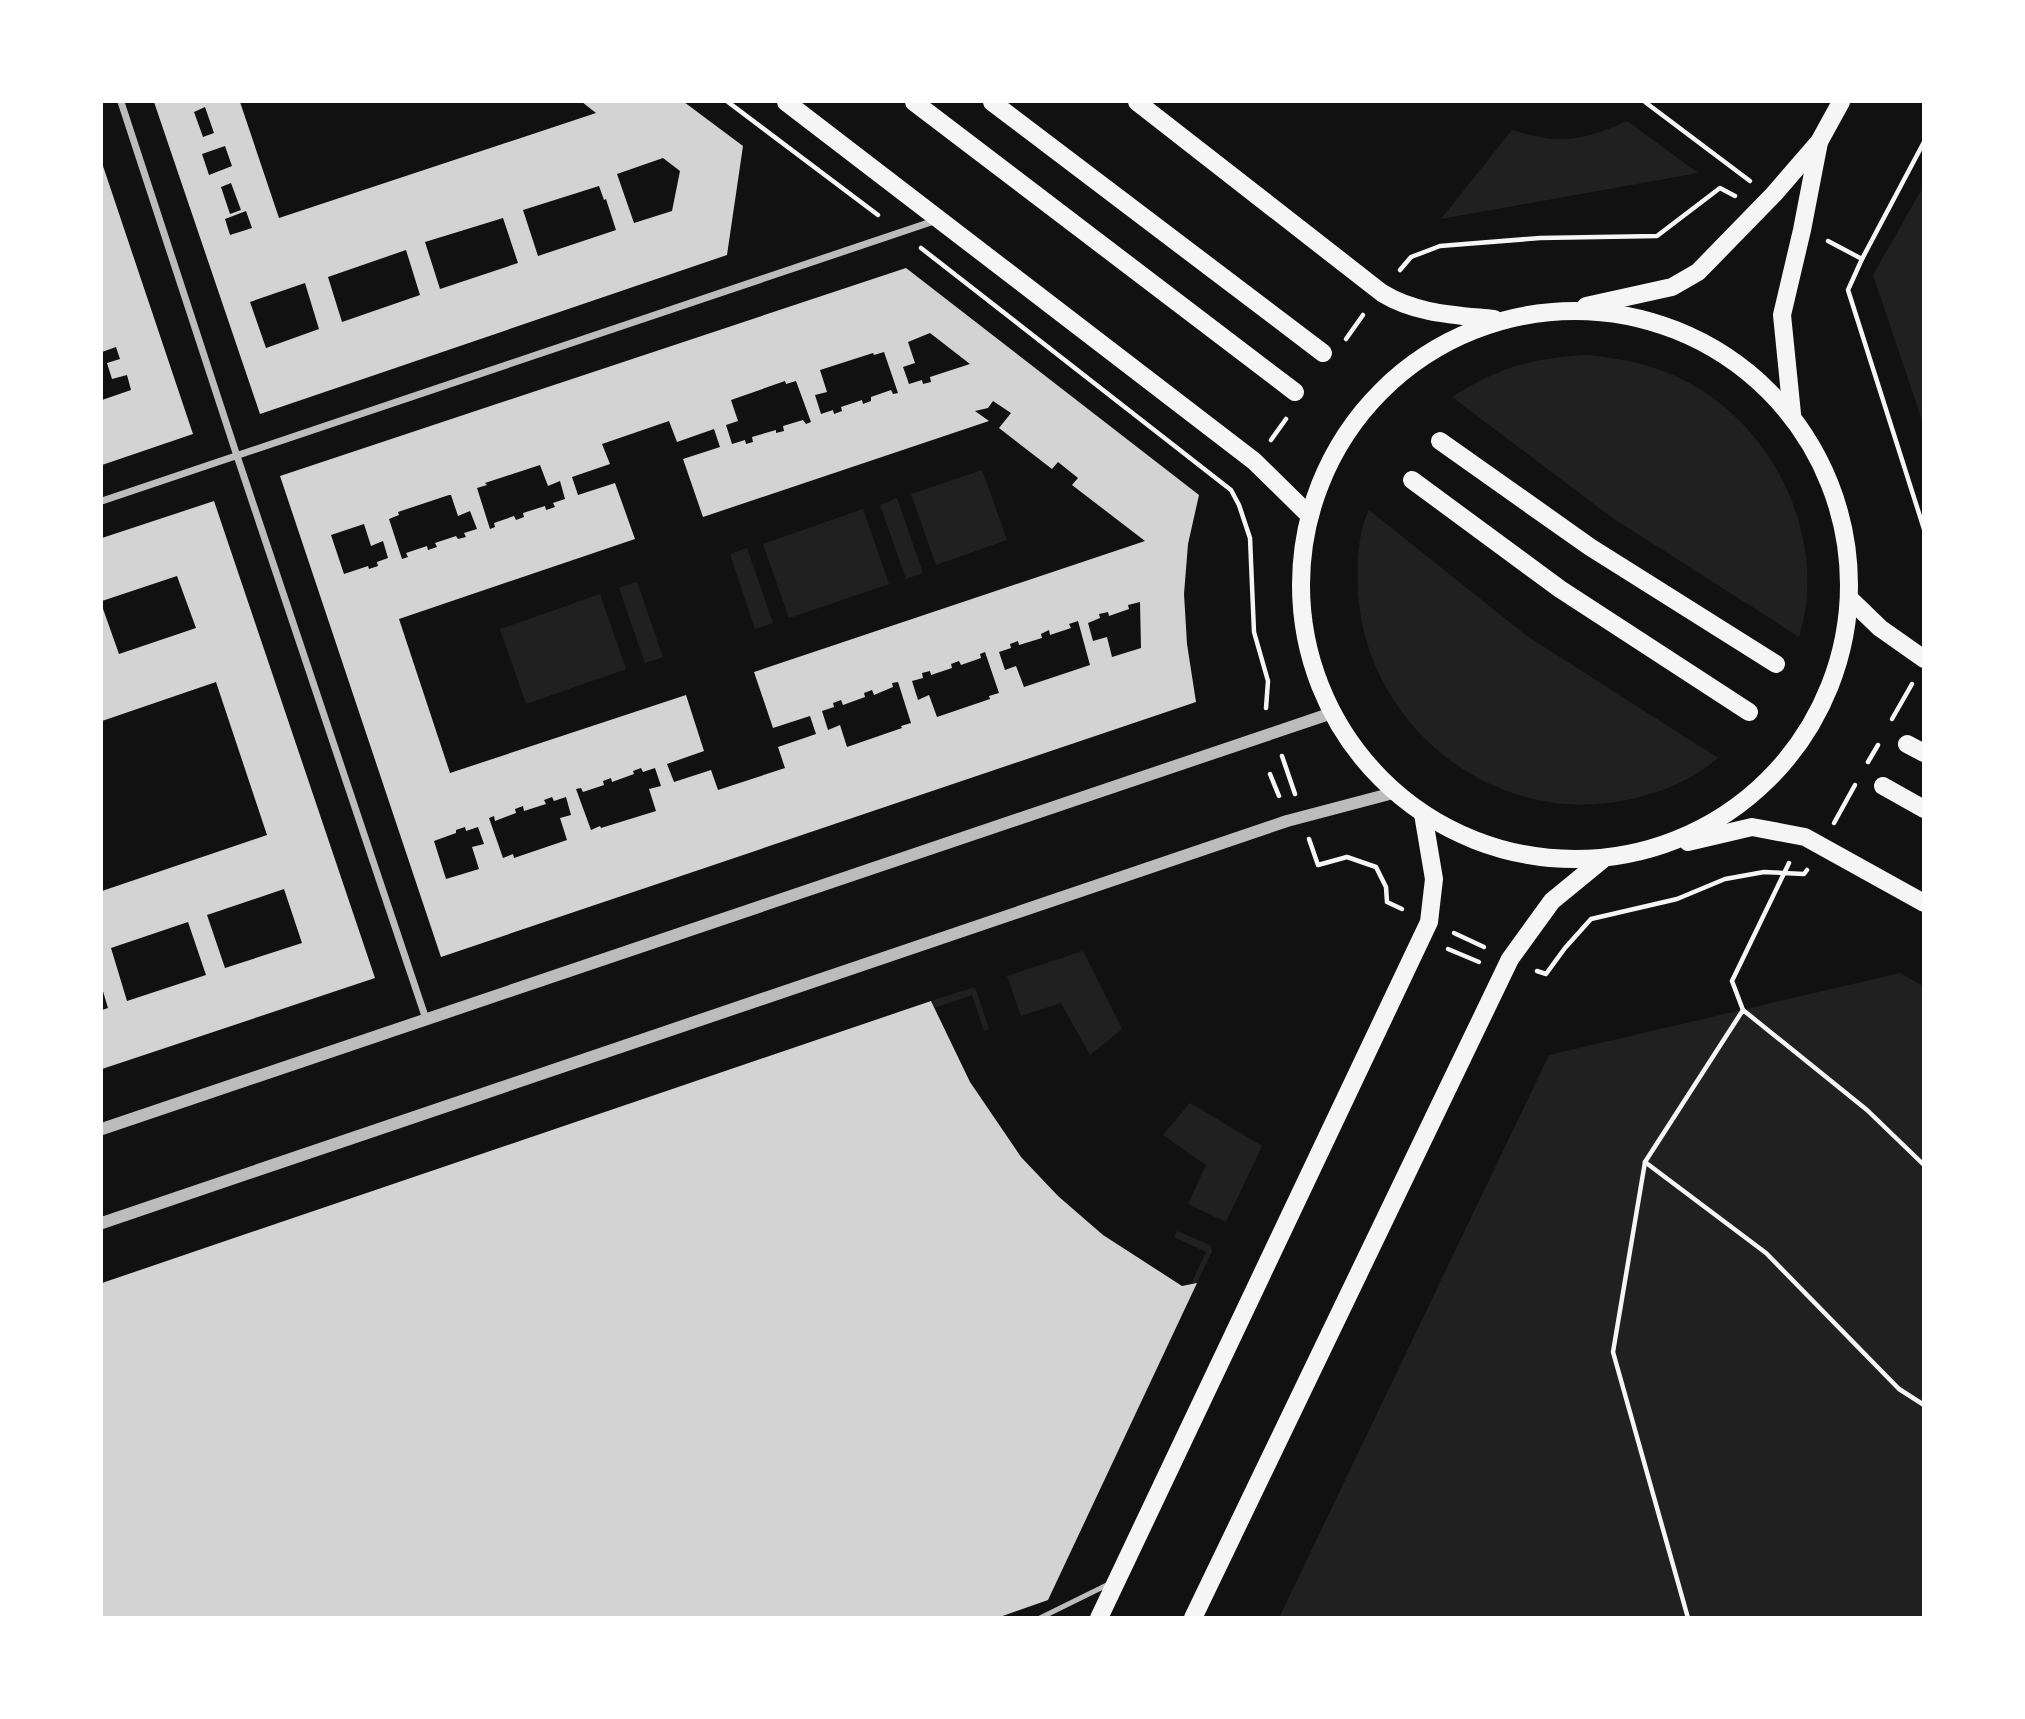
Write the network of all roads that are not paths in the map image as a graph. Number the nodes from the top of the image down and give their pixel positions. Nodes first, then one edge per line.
1 (121, 102) edge
2 (786, 102) edge
3 (914, 102) edge
4 (992, 102) edge
5 (1137, 102) edge
6 (1841, 102) edge
7 (1819, 142) junction
8 (940, 219) junction
9 (1569, 309) junction
10 (1498, 320) junction
11 (1323, 353) dead end
12 (1295, 392) dead end
13 (1792, 414) junction
14 (1440, 441) dead end
15 (237, 456) junction
16 (1412, 480) dead end
17 (102, 501) edge
18 (1309, 515) junction
19 (1850, 598) junction
20 (1923, 659) edge
21 (1776, 664) dead end
22 (1749, 712) dead end
23 (1332, 713) junction
24 (1907, 744) dead end
25 (1923, 753) edge
26 (1883, 786) dead end
27 (1397, 792) junction
28 (1923, 809) edge
29 (1423, 814) junction
30 (1644, 852) junction
31 (1602, 860) junction
32 (1923, 903) edge
33 (426, 1019) junction
34 (102, 1129) edge
35 (102, 1223) edge
36 (1117, 1580) junction
37 (1040, 1618) edge
38 (1099, 1618) edge
39 (1194, 1618) edge

1 - 15 street
2 - 8 main road
3 - 12 main road
4 - 11 main road
5 - 10 main road
6 - 7 main road
7 - 9 main road
7 - 13 main road
8 - 15 street
8 - 18 main road
9 - 10 main road
9 - 13 main road
10 - 18 main road
13 - 19 main road
14 - 21 main road
15 - 17 street
15 - 33 street
16 - 22 main road
18 - 23 main road
19 - 20 main road
19 - 30 main road
23 - 27 main road
23 - 33 street
24 - 25 main road
26 - 28 main road
27 - 29 main road
27 - 35 street
29 - 31 main road
29 - 36 main road
30 - 31 main road
30 - 32 main road
31 - 39 main road
33 - 34 street
36 - 37 lane
36 - 38 main road

